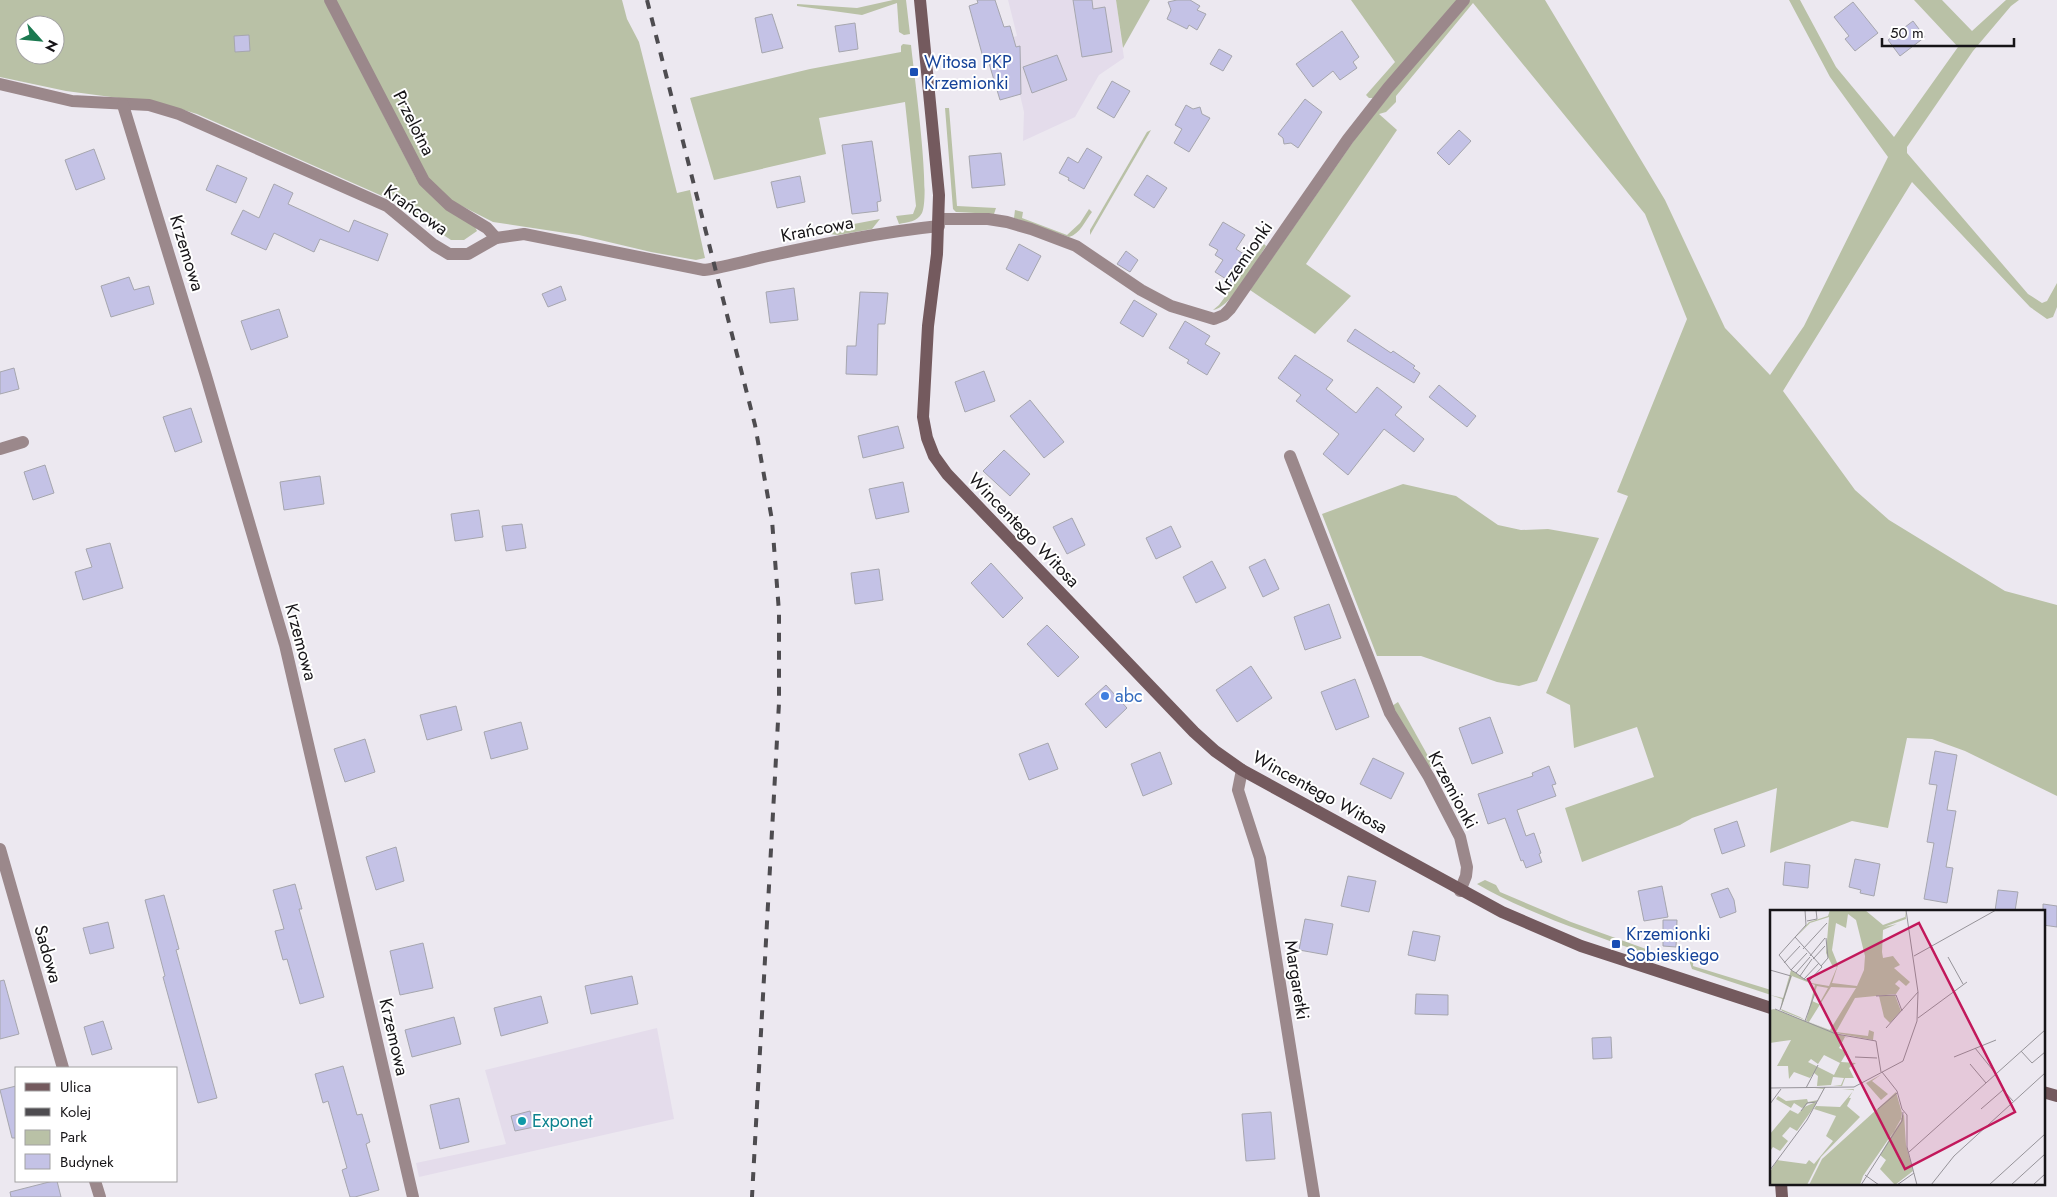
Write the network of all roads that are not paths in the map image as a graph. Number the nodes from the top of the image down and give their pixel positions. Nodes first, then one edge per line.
1 (330, 0) edge
2 (920, 0) edge
3 (1464, 0) edge
4 (0, 84) edge
5 (123, 105) junction
6 (939, 222) junction
7 (496, 238) junction
8 (24, 442) dead end
9 (0, 449) edge
10 (1290, 456) dead end
11 (1242, 770) junction
12 (0, 849) edge
13 (1460, 891) junction
14 (1770, 1008) edge
15 (63, 1067) edge
16 (2044, 1092) edge
17 (2057, 1096) edge
18 (95, 1182) edge
19 (1781, 1184) edge
20 (100, 1197) edge
21 (413, 1197) edge
22 (1314, 1197) edge
23 (1782, 1197) edge

1 - 7 street, Przelotna
2 - 6 street, Wincentego Witosa
3 - 6 street, Krzemionki
4 - 5 street, Krańcowa
5 - 7 street, Krańcowa
5 - 21 street, Krzemowa
6 - 7 street, Krańcowa
6 - 11 street, Wincentego Witosa
8 - 9 street
10 - 13 street, Krzemionki
11 - 13 street, Wincentego Witosa
11 - 22 street, Margaretki
12 - 15 street, Sadowa
13 - 14 street
16 - 17 street
18 - 20 street
19 - 23 street

